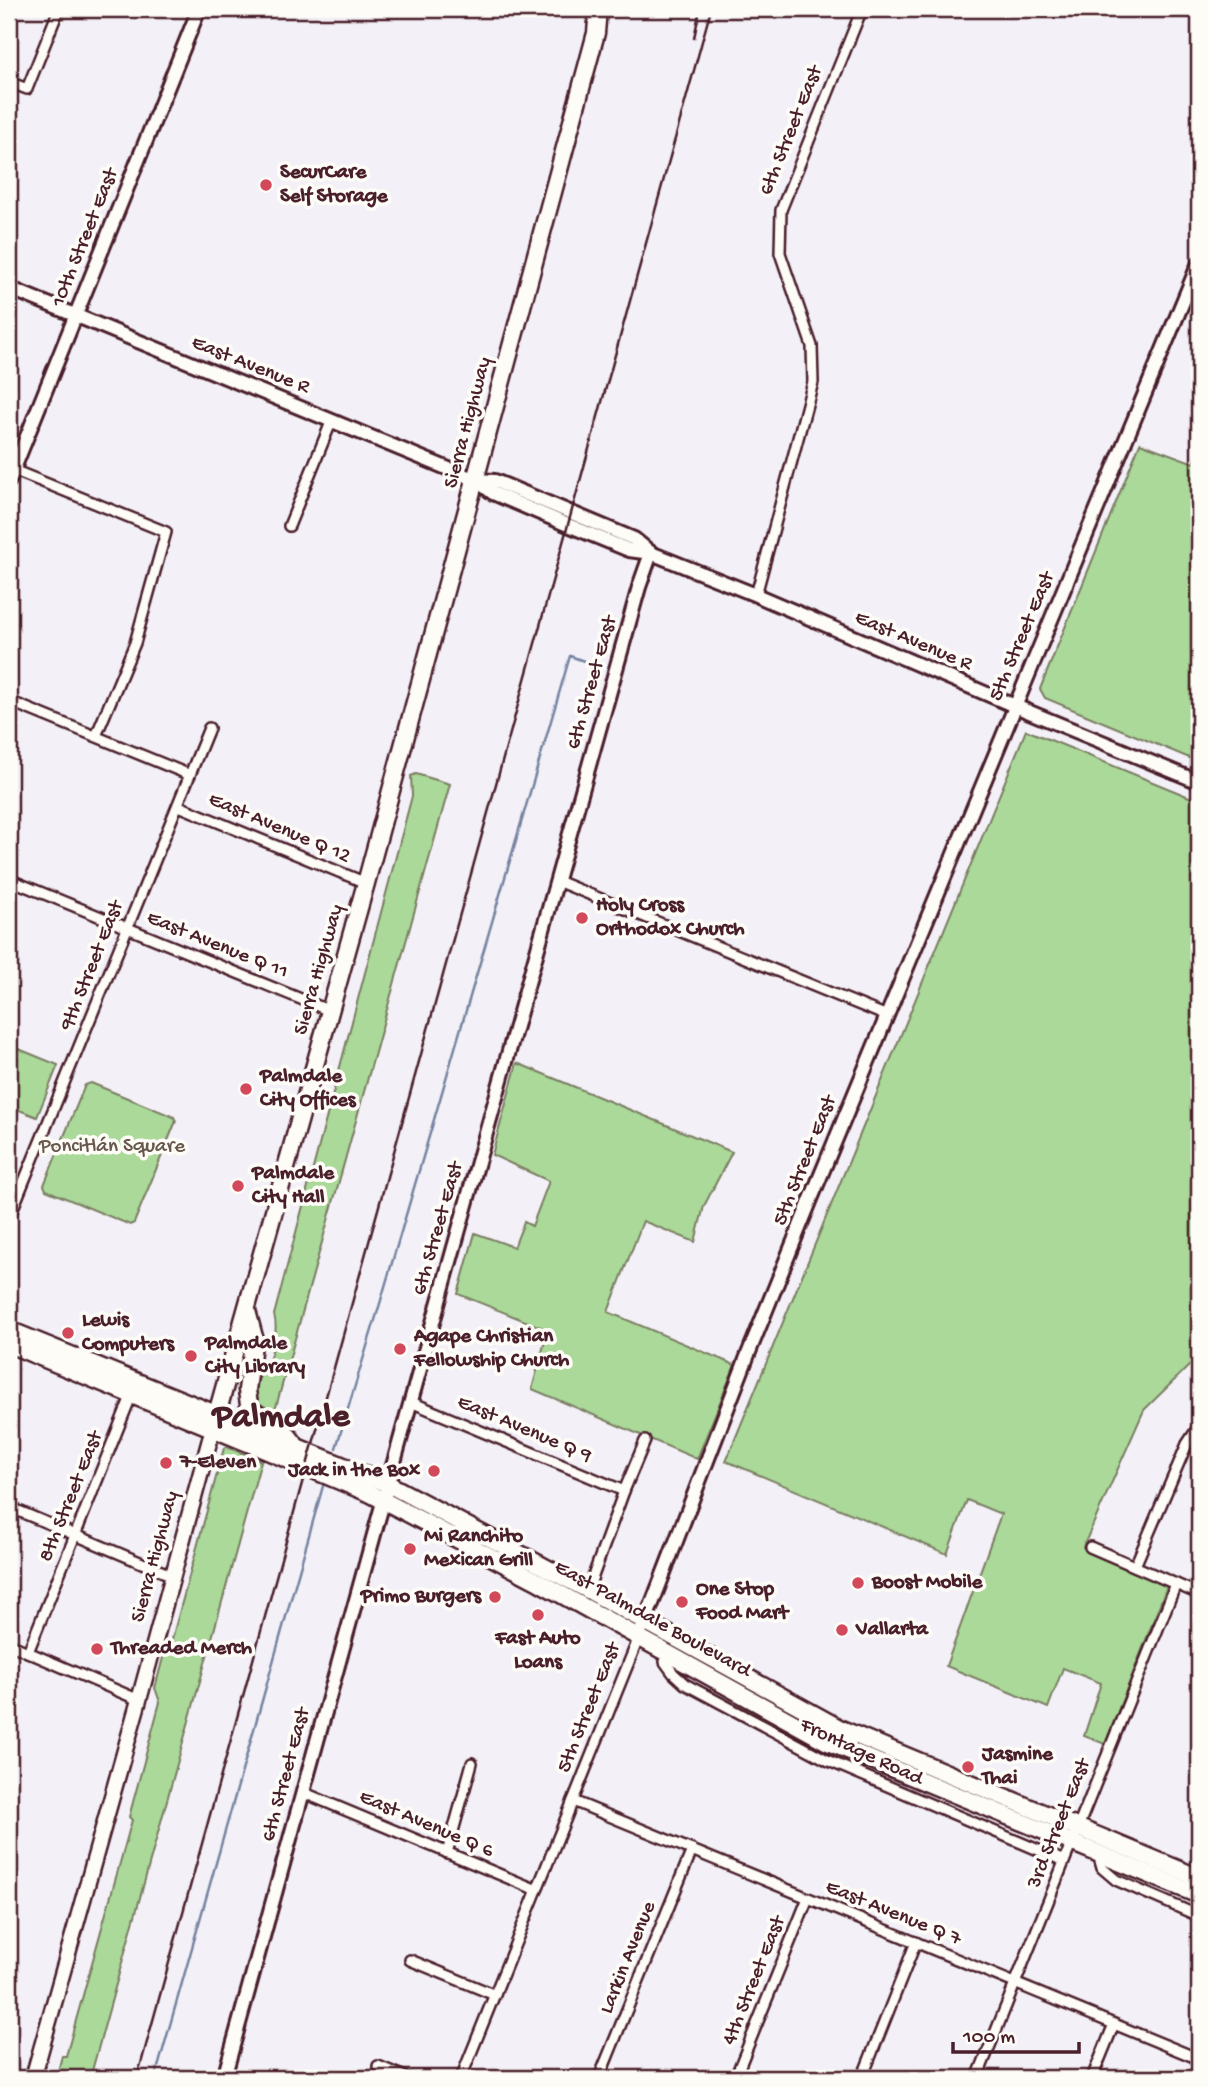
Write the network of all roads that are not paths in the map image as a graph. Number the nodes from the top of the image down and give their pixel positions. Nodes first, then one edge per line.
1 (60, 9) edge
2 (199, 9) edge
3 (598, 9) edge
4 (607, 9) edge
5 (862, 9) edge
6 (596, 33) junction
7 (9, 82) edge
8 (1199, 263) edge
9 (9, 288) edge
10 (75, 316) junction
11 (332, 420) junction
12 (11, 476) edge
13 (476, 480) junction
14 (289, 526) dead end
15 (651, 553) junction
16 (756, 595) junction
17 (9, 701) edge
18 (1015, 706) junction
19 (209, 728) dead end
20 (96, 736) junction
21 (190, 775) junction
22 (1199, 782) edge
23 (178, 806) junction
24 (13, 881) dead end
25 (557, 881) junction
26 (366, 883) junction
27 (127, 928) junction
28 (330, 1012) junction
29 (887, 1016) junction
30 (13, 1193) edge
31 (9, 1218) edge
32 (247, 1311) junction
33 (9, 1330) edge
34 (9, 1344) edge
35 (132, 1394) junction
36 (411, 1402) junction
37 (215, 1421) junction
38 (1199, 1426) edge
39 (645, 1441) dead end
40 (295, 1446) junction
41 (388, 1484) junction
42 (624, 1491) junction
43 (384, 1501) junction
44 (9, 1507) edge
45 (76, 1536) junction
46 (1090, 1547) dead end
47 (1135, 1566) junction
48 (173, 1576) junction
49 (1176, 1584) junction
50 (588, 1590) junction
51 (1199, 1594) edge
52 (642, 1630) junction
53 (9, 1644) edge
54 (28, 1652) junction
55 (667, 1652) junction
56 (139, 1700) junction
57 (472, 1763) dead end
58 (302, 1792) junction
59 (573, 1801) junction
60 (1074, 1835) junction
61 (692, 1850) junction
62 (1097, 1852) junction
63 (447, 1853) junction
64 (1064, 1861) junction
65 (1199, 1878) edge
66 (537, 1890) junction
67 (1199, 1895) edge
68 (808, 1898) junction
69 (1199, 1916) edge
70 (916, 1942) junction
71 (411, 1960) dead end
72 (1015, 1983) junction
73 (495, 1995) junction
74 (1114, 2024) junction
75 (1199, 2059) edge
76 (378, 2066) dead end
77 (33, 2078) edge
78 (223, 2078) edge
79 (407, 2078) edge
80 (461, 2078) edge
81 (599, 2078) edge
82 (735, 2078) edge
83 (862, 2078) edge
84 (977, 2078) edge
85 (1092, 2078) edge

1 - 7 street
2 - 10 street, 10th Street East
3 - 6 highway, Sierra Highway
4 - 6 highway, Sierra Highway
5 - 16 street, 6th Street East
6 - 13 highway, Sierra Highway
8 - 18 street, 5th Street East
9 - 10 street, East Avenue R
10 - 11 street, East Avenue R
10 - 12 street, 10th Street East
11 - 13 street, East Avenue R
11 - 14 street
12 - 20 street
13 - 15 street, East Avenue R
13 - 26 highway, Sierra Highway
15 - 16 street, East Avenue R
15 - 25 street, 6th Street East
16 - 18 street, East Avenue R
17 - 20 street, East Avenue Q 12
18 - 22 street, East Avenue R
18 - 29 street, 5th Street East
19 - 21 street, 9th Street East
20 - 21 street, East Avenue Q 12
21 - 23 street, 9th Street East
23 - 26 street, East Avenue Q 12
23 - 27 street, 9th Street East
24 - 27 street, East Avenue Q 11
25 - 29 street
25 - 36 street, 6th Street East
26 - 28 highway, Sierra Highway
27 - 28 street, East Avenue Q 11
27 - 30 street, 9th Street East
28 - 32 highway, Sierra Highway
29 - 52 street, 5th Street East
30 - 31 street, 9th Street East
32 - 37 highway, Sierra Highway
32 - 40 highway
33 - 37 highway, East Palmdale Boulevard
34 - 35 highway, East Palmdale Boulevard
35 - 37 highway, East Palmdale Boulevard
35 - 45 street, 8th Street East
36 - 41 street, 6th Street East
36 - 42 street, East Avenue Q 9
37 - 40 highway, East Palmdale Boulevard
37 - 43 highway, East Palmdale Boulevard
37 - 48 main road, Sierra Highway
38 - 47 street
39 - 42 street
40 - 41 highway, East Palmdale Boulevard
41 - 43 street, 6th Street East
41 - 50 highway, East Palmdale Boulevard
42 - 50 street
43 - 52 highway, East Palmdale Boulevard
43 - 58 street, 6th Street East
44 - 45 street
45 - 48 street
45 - 54 street, 8th Street East
46 - 47 street
47 - 49 street
48 - 56 main road, Sierra Highway
49 - 51 street
49 - 60 street, 3rd Street East
50 - 52 highway, East Palmdale Boulevard
52 - 55 highway, East Palmdale Boulevard
52 - 59 street, 5th Street East
52 - 60 highway, East Palmdale Boulevard
53 - 54 street
54 - 56 street
55 - 60 highway, East Palmdale Boulevard
55 - 64 street, Frontage Road
56 - 77 main road, Sierra Highway
57 - 63 street
58 - 63 street, East Avenue Q 6
58 - 78 street, 6th Street East
59 - 61 street, East Avenue Q 7
59 - 66 street, 5th Street East
60 - 62 highway, East Palmdale Boulevard
60 - 64 street, 3rd Street East
60 - 65 highway, East Palmdale Boulevard
61 - 68 street, East Avenue Q 7
61 - 81 street, Larkin Avenue
62 - 67 highway, East Palmdale Boulevard
62 - 69 street
63 - 66 street, East Avenue Q 6
64 - 72 street, 3rd Street East
66 - 73 street, 5th Street East
68 - 70 street, East Avenue Q 7
68 - 82 street, 4th Street East
70 - 72 street, East Avenue Q 7
70 - 83 street
71 - 73 street
72 - 74 street, East Avenue Q 7
72 - 84 street, 3rd Street East
73 - 80 street, 5th Street East
74 - 75 street, East Avenue Q 7
74 - 85 street
76 - 79 street

